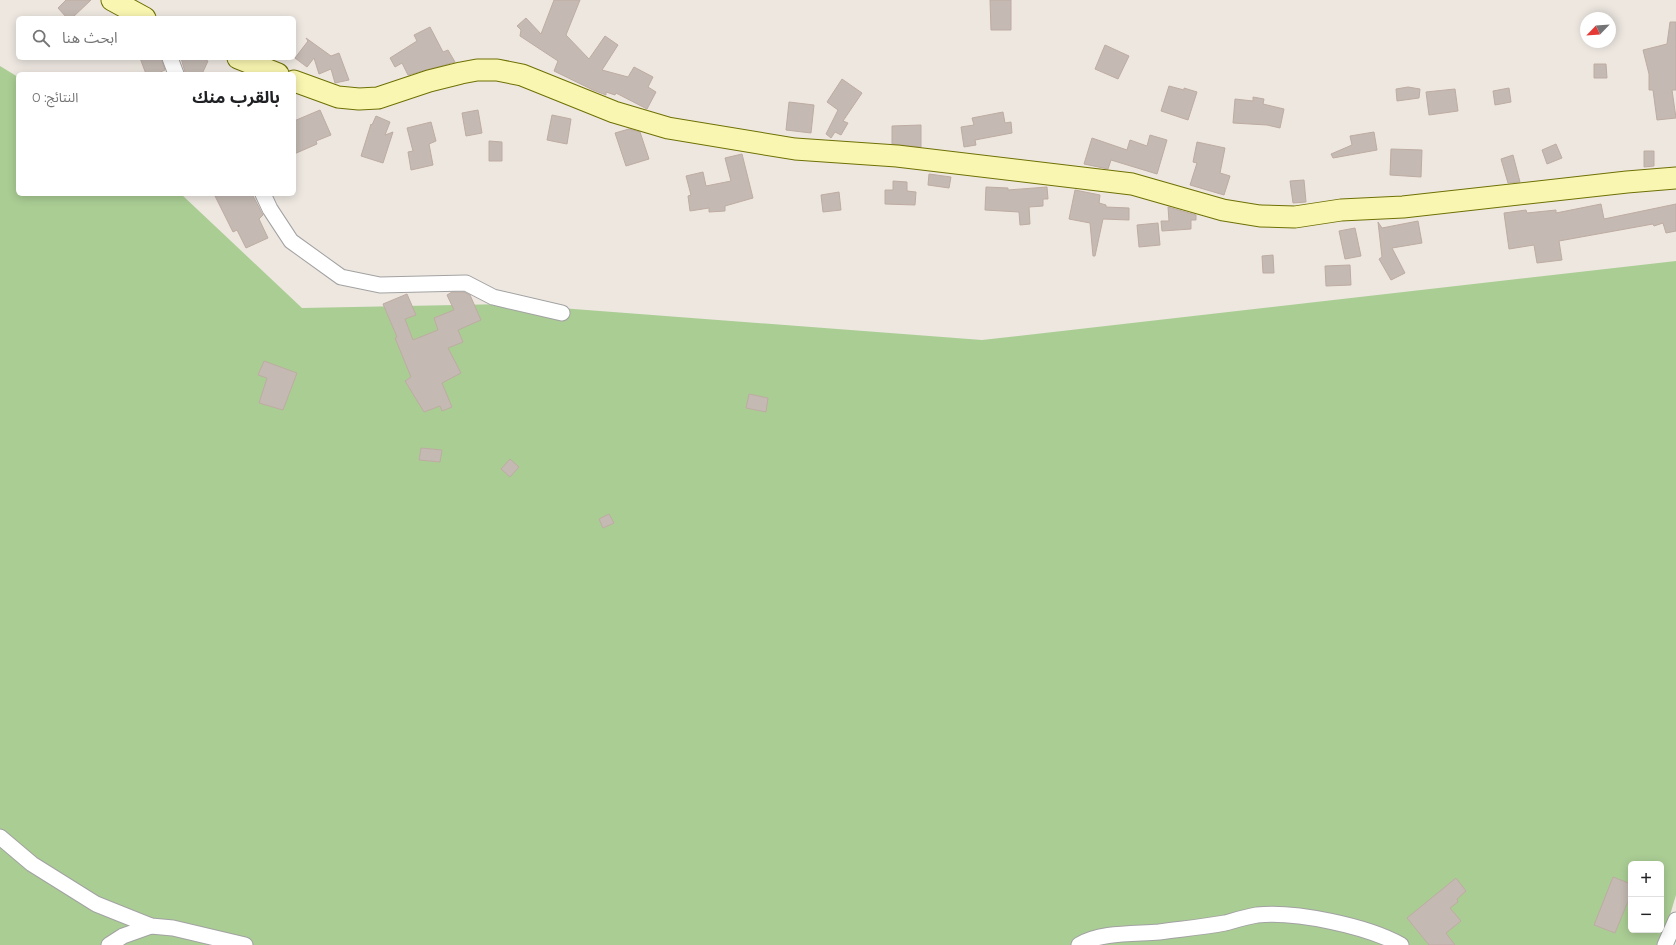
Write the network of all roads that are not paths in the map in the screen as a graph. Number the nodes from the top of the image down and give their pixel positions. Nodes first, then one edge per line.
1 (112, 0) edge
2 (141, 16) edge
3 (171, 60) edge
4 (243, 60) edge
5 (175, 72) edge
6 (273, 72) edge
7 (296, 82) edge
8 (1676, 178) edge
9 (264, 196) edge
10 (562, 313) dead end
11 (0, 837) edge
12 (1676, 920) edge
13 (151, 926) junction
14 (109, 945) edge
15 (245, 945) edge
16 (1079, 945) edge
17 (1401, 945) edge
18 (1665, 945) edge

1 - 2 main road
3 - 5 street
4 - 6 main road
7 - 8 main road
9 - 10 street
11 - 13 street
12 - 18 street
13 - 14 street
13 - 15 street
16 - 17 street

